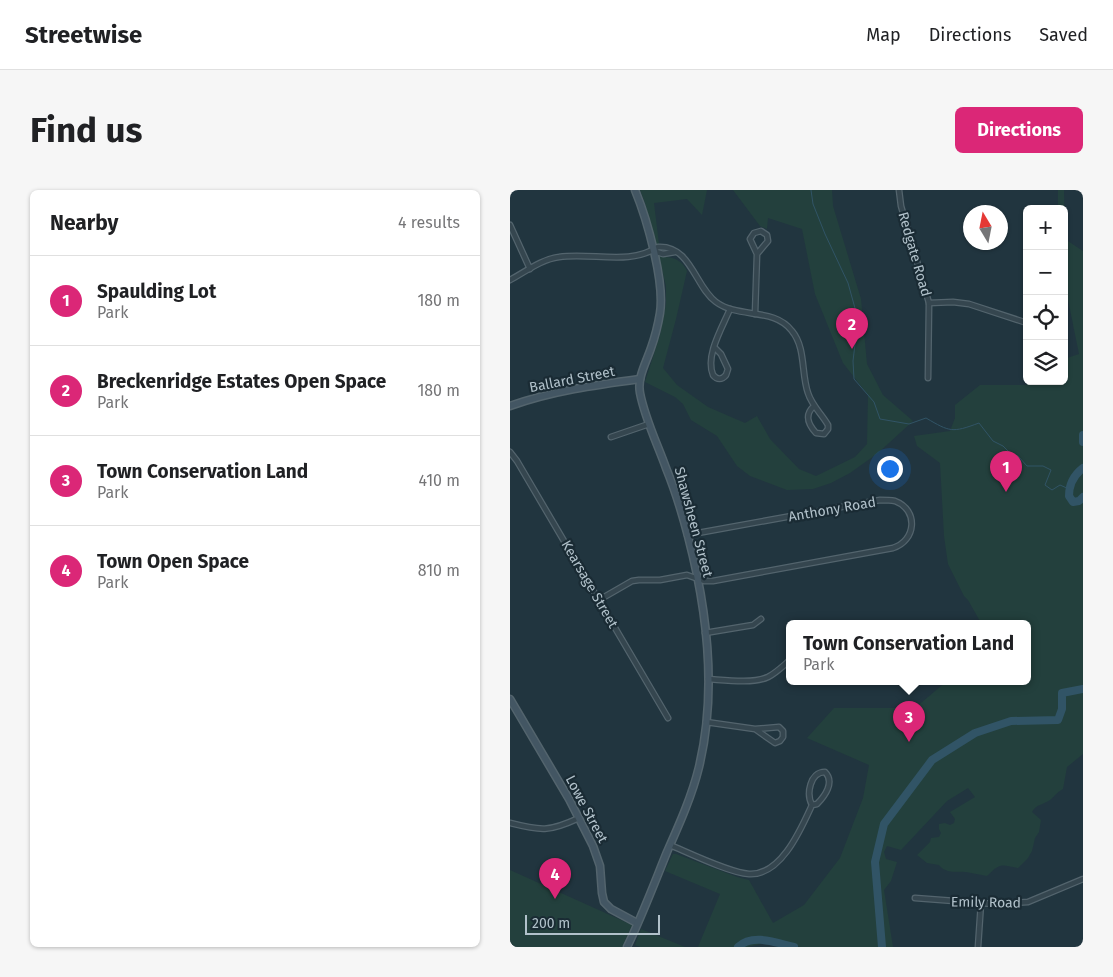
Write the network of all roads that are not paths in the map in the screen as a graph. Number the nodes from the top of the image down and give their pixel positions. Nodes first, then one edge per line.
1 (636, 190) edge
2 (899, 190) edge
3 (510, 225) edge
4 (653, 251) junction
5 (758, 254) junction
6 (530, 269) junction
7 (510, 280) edge
8 (929, 303) junction
9 (730, 309) junction
10 (755, 314) junction
11 (1023, 322) edge
12 (714, 347) junction
13 (928, 378) dead end
14 (640, 380) junction
15 (510, 406) edge
16 (814, 406) junction
17 (649, 424) junction
18 (611, 437) dead end
19 (510, 452) edge
20 (688, 535) junction
21 (698, 579) junction
22 (599, 600) junction
23 (761, 619) dead end
24 (705, 633) junction
25 (786, 663) edge
26 (708, 679) junction
27 (510, 699) edge
28 (668, 718) dead end
29 (706, 722) junction
30 (755, 730) junction
31 (812, 805) junction
32 (579, 818) junction
33 (510, 822) edge
34 (670, 845) junction
35 (1083, 879) edge
36 (914, 898) dead end
37 (981, 903) junction
38 (637, 923) junction
39 (627, 947) edge
40 (978, 947) edge

1 - 4 main road, Shawsheen Street
2 - 8 street, Redgate Road
3 - 6 street
4 - 6 street
4 - 9 street
4 - 14 main road, Shawsheen Street
5 - 5 street
5 - 10 street
6 - 7 street
8 - 11 street
8 - 13 street, Redgate Road
9 - 10 street
9 - 12 street
10 - 16 street
12 - 12 street
14 - 15 main road, Ballard Street
14 - 17 main road, Shawsheen Street
16 - 16 street
17 - 18 street
17 - 20 main road, Shawsheen Street
19 - 22 street, Kearsage Street
20 - 21 main road, Shawsheen Street
20 - 21 street, Anthony Road
21 - 22 street
21 - 24 main road, Shawsheen Street
22 - 28 street, Kearsage Street
23 - 24 street
24 - 26 main road, Shawsheen Street
25 - 26 street
26 - 29 main road, Shawsheen Street
27 - 32 main road, Lowe Street
29 - 30 street
29 - 34 main road, Shawsheen Street
30 - 30 street
31 - 31 street
31 - 34 street
32 - 33 street
32 - 38 main road, Lowe Street
34 - 38 main road, Shawsheen Street
35 - 37 street, Emily Road
36 - 37 street, Emily Road
37 - 40 street
38 - 39 main road, Shawsheen Street

